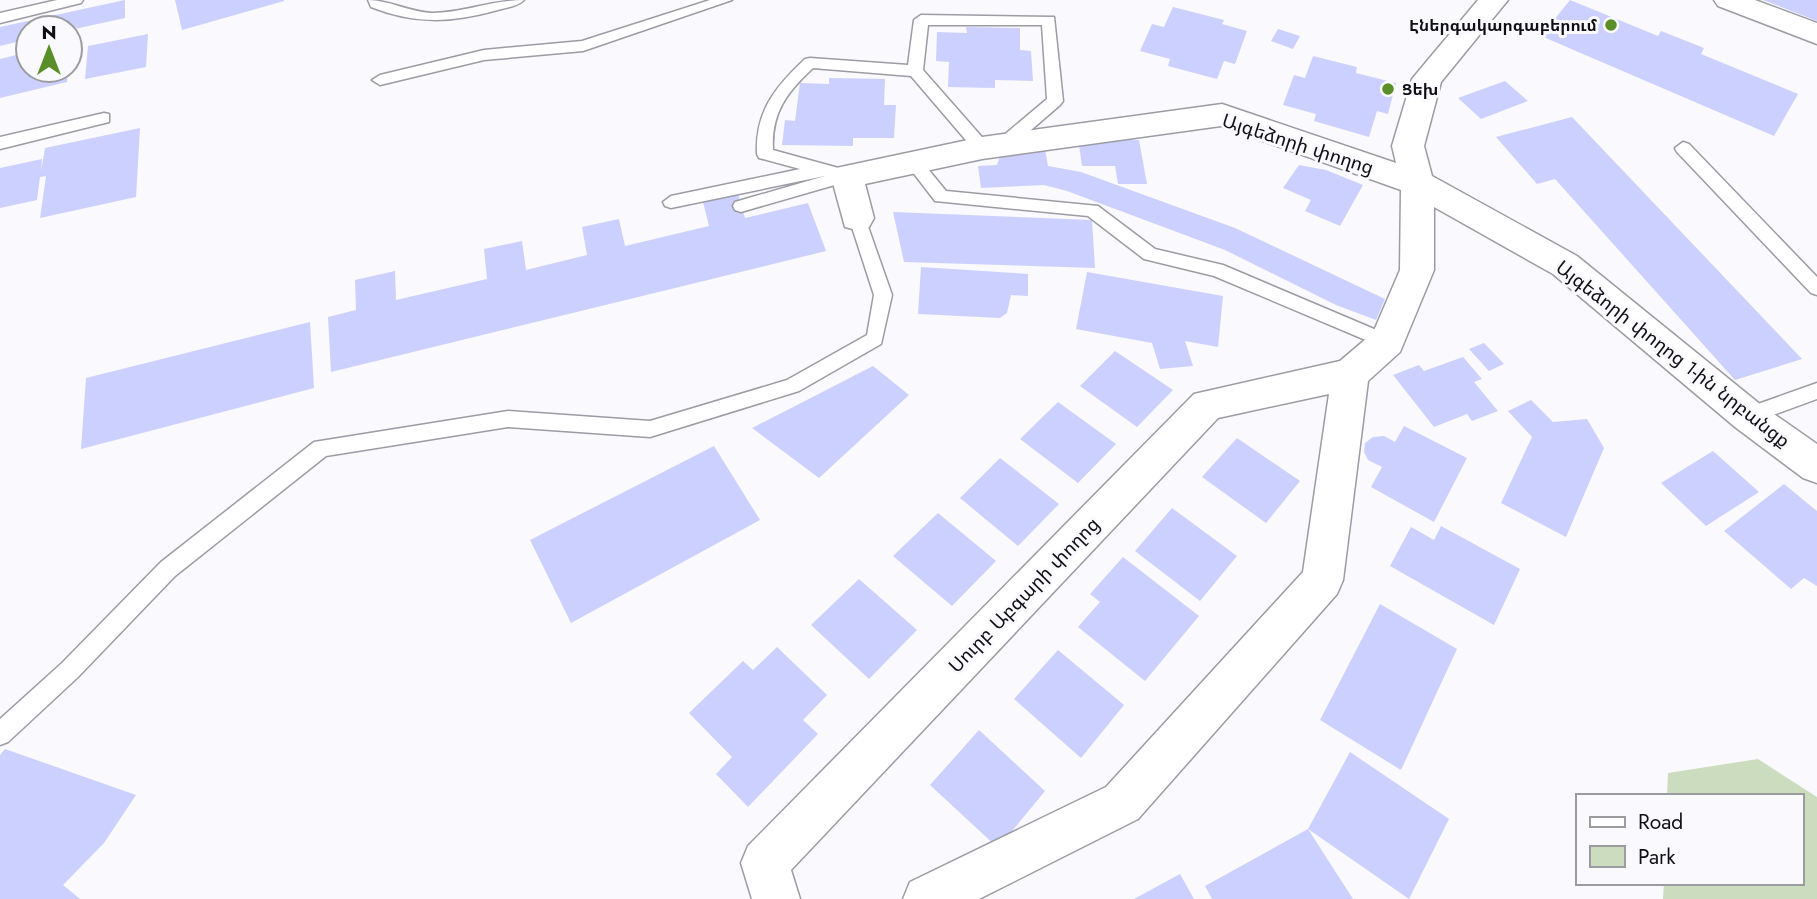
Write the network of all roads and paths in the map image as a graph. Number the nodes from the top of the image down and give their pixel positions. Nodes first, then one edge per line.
1 (76, 0) edge
2 (375, 0) edge
3 (517, 0) edge
4 (725, 0) edge
5 (1494, 0) edge
6 (1728, 0) edge
7 (0, 18) edge
8 (1817, 34) edge
9 (915, 71) junction
10 (380, 80) dead end
11 (104, 118) dead end
12 (0, 143) edge
13 (993, 147) junction
14 (1683, 148) dead end
15 (913, 162) junction
16 (835, 173) junction
17 (1417, 183) junction
18 (671, 202) dead end
19 (741, 206) dead end
20 (857, 218) joint
21 (1817, 288) edge
22 (1387, 342) junction
23 (1350, 374) junction
24 (1817, 391) edge
25 (1748, 416) junction
26 (1817, 467) edge
27 (0, 734) edge
28 (776, 899) edge
29 (927, 899) edge

1 - 7 lane
2 - 3 lane
4 - 10 lane
5 - 17 street
6 - 8 street
9 - 13 lane
9 - 13 lane
9 - 16 lane
11 - 12 lane
13 - 15 street, Այգեձորի փողոց
13 - 17 street, Այգեձորի փողոց
14 - 21 lane
15 - 16 street, Այգեձորի փողոց
15 - 22 lane
16 - 18 lane
16 - 19 lane
16 - 20 street
17 - 22 street, Սուրբ Աբգարի փողոց
17 - 25 street, Այգեձորի փողոց 1-ին նրբանցք
20 - 27 lane
22 - 23 street, Սուրբ Աբգարի փողոց
23 - 28 street, Սուրբ Աբգարի փողոց
23 - 29 street
24 - 25 lane
25 - 26 street, Այգեձորի փողոց 1-ին նրբանցք

